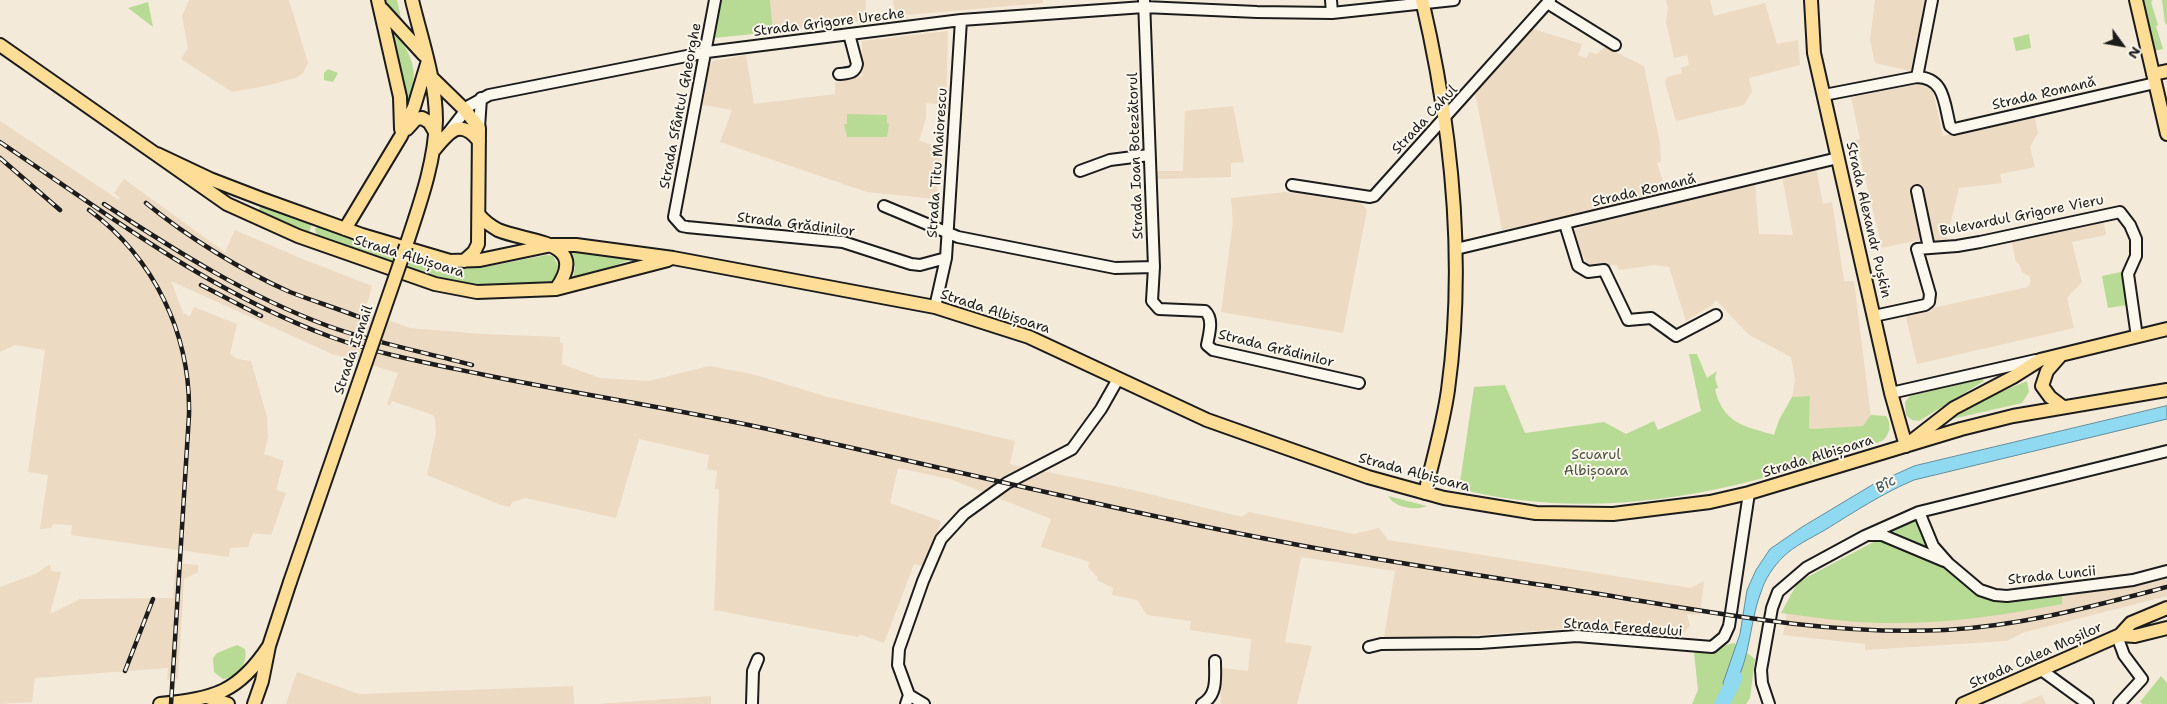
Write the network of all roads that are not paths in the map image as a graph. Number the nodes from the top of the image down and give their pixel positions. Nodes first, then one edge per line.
1 (412, 0) edge
2 (715, 0) edge
3 (1331, 0) edge
4 (1454, 0) edge
5 (1812, 0) edge
6 (1932, 0) edge
7 (2136, 0) edge
8 (1422, 1) edge
9 (378, 2) edge
10 (1550, 2) edge
11 (1144, 4) edge
12 (1332, 13) junction
13 (962, 20) junction
14 (850, 34) junction
15 (0, 45) edge
16 (1615, 45) dead end
17 (706, 52) junction
18 (427, 65) junction
19 (2167, 71) edge
20 (839, 74) dead end
21 (1917, 77) junction
22 (2154, 78) junction
23 (1824, 95) junction
24 (481, 98) junction
25 (465, 110) junction
26 (1446, 118) junction
27 (442, 133) junction
28 (2167, 134) edge
29 (479, 135) junction
30 (400, 136) junction
31 (157, 154) junction
32 (1149, 155) junction
33 (1838, 158) junction
34 (1080, 171) dead end
35 (1292, 185) dead end
36 (1917, 191) dead end
37 (262, 199) junction
38 (884, 206) dead end
39 (480, 216) junction
40 (674, 217) joint
41 (256, 219) junction
42 (1565, 224) junction
43 (345, 229) junction
44 (948, 232) junction
45 (552, 245) junction
46 (1929, 248) junction
47 (1456, 249) junction
48 (673, 258) junction
49 (946, 258) junction
50 (464, 261) junction
51 (1154, 266) junction
52 (556, 289) junction
53 (935, 308) junction
54 (1159, 308) joint
55 (1716, 315) dead end
56 (1874, 316) junction
57 (2167, 329) edge
58 (2137, 337) junction
59 (2061, 355) junction
60 (2040, 360) junction
61 (1118, 379) junction
62 (1359, 383) dead end
63 (2167, 390) edge
64 (1891, 393) junction
65 (2063, 407) junction
66 (1906, 446) junction
67 (2167, 451) edge
68 (1426, 493) junction
69 (1749, 493) junction
70 (1919, 512) junction
71 (1865, 536) junction
72 (1948, 563) junction
73 (2167, 571) edge
74 (2167, 608) edge
75 (2154, 612) junction
76 (2163, 629) edge
77 (2119, 636) junction
78 (269, 646) junction
79 (1369, 647) dead end
80 (758, 659) dead end
81 (1215, 661) dead end
82 (2040, 669) junction
83 (207, 697) junction
84 (907, 700) edge
85 (160, 704) edge
86 (228, 704) edge
87 (254, 704) edge
88 (752, 704) edge
89 (924, 704) edge
90 (1202, 704) edge
91 (1769, 704) edge
92 (1963, 704) edge
93 (2088, 704) edge
94 (2119, 704) edge

1 - 18 main road
2 - 17 street, Strada Sfântul Gheorghe
3 - 12 street
4 - 8 street, Strada Grigore Ureche
5 - 23 main road, Strada Alexandr Pușkin
6 - 21 street
7 - 22 main road
8 - 12 street, Strada Grigore Ureche
8 - 26 main road
9 - 18 main road
9 - 30 main road
10 - 16 street
10 - 26 street, Strada Cahul
11 - 12 street, Strada Grigore Ureche
11 - 13 street, Strada Grigore Ureche
11 - 32 street, Strada Ioan Botezătorul
13 - 14 street, Strada Grigore Ureche
13 - 44 street, Strada Titu Maiorescu
14 - 17 street, Strada Grigore Ureche
14 - 20 street
15 - 31 main road, Strada Albișoara
17 - 24 street, Strada Grigore Ureche
17 - 40 street, Strada Sfântul Gheorghe
18 - 25 main road
18 - 27 main road
18 - 30 main road
19 - 22 main road
21 - 22 street, Strada Romană
21 - 23 street
22 - 28 main road
23 - 33 main road, Strada Alexandr Pușkin
24 - 25 street, Strada Grigore Ureche
24 - 29 street
25 - 27 street, Strada Grigore Ureche
25 - 29 main road
26 - 35 street, Strada Cahul
26 - 47 main road
27 - 29 main road
27 - 30 main road
27 - 78 main road, Strada Ismail, bridge
29 - 39 main road
30 - 43 main road
31 - 37 main road, Strada Albișoara
31 - 41 main road, Strada Albișoara
32 - 34 street
32 - 51 street, Strada Ioan Botezătorul
33 - 42 street, Strada Romană
33 - 56 main road, Strada Alexandr Pușkin
36 - 46 street
37 - 41 main road
37 - 43 main road, Strada Albișoara
38 - 44 street
39 - 45 main road
39 - 50 main road
40 - 49 street, Strada Grădinilor
41 - 52 main road, Strada Albișoara
42 - 47 street, Strada Romană
42 - 55 street
43 - 50 main road, Strada Albișoara
44 - 49 street, Strada Titu Maiorescu
44 - 51 street
45 - 48 main road, Strada Albișoara
45 - 50 main road, Strada Albișoara
45 - 52 main road
46 - 56 street, Bulevardul Grigore Vieru
46 - 58 street, Bulevardul Grigore Vieru
47 - 68 main road
48 - 52 main road, Strada Albișoara
48 - 53 main road, Strada Albișoara
49 - 53 street, Strada Titu Maiorescu
51 - 54 street, Strada Ioan Botezătorul
53 - 61 main road, Strada Albișoara
54 - 62 street, Strada Grădinilor
56 - 64 main road, Strada Alexandr Pușkin
57 - 58 main road
58 - 59 main road
59 - 60 main road
59 - 65 main road
60 - 64 street
60 - 66 main road
61 - 68 main road, Strada Albișoara
61 - 84 street
63 - 65 main road, Strada Albișoara
64 - 66 main road, Strada Alexandr Pușkin
65 - 66 main road, Strada Albișoara
66 - 69 main road, Strada Albișoara
67 - 70 street
68 - 69 main road, Strada Albișoara
69 - 79 street, Strada Feredeului
70 - 71 street
70 - 72 street, Strada Luncii
71 - 72 street
71 - 91 street
72 - 73 street, Strada Luncii
74 - 75 main road, Strada Calea Moșilor
75 - 76 main road
75 - 77 main road, Strada Calea Moșilor
76 - 77 main road, Strada Calea Moșilor
77 - 82 main road, Strada Calea Moșilor
77 - 94 street
78 - 83 main road
78 - 87 main road, Strada Ismail
80 - 88 street
81 - 90 street
82 - 92 main road, Strada Calea Moșilor
82 - 93 street
83 - 85 main road
83 - 86 main road
84 - 89 street

